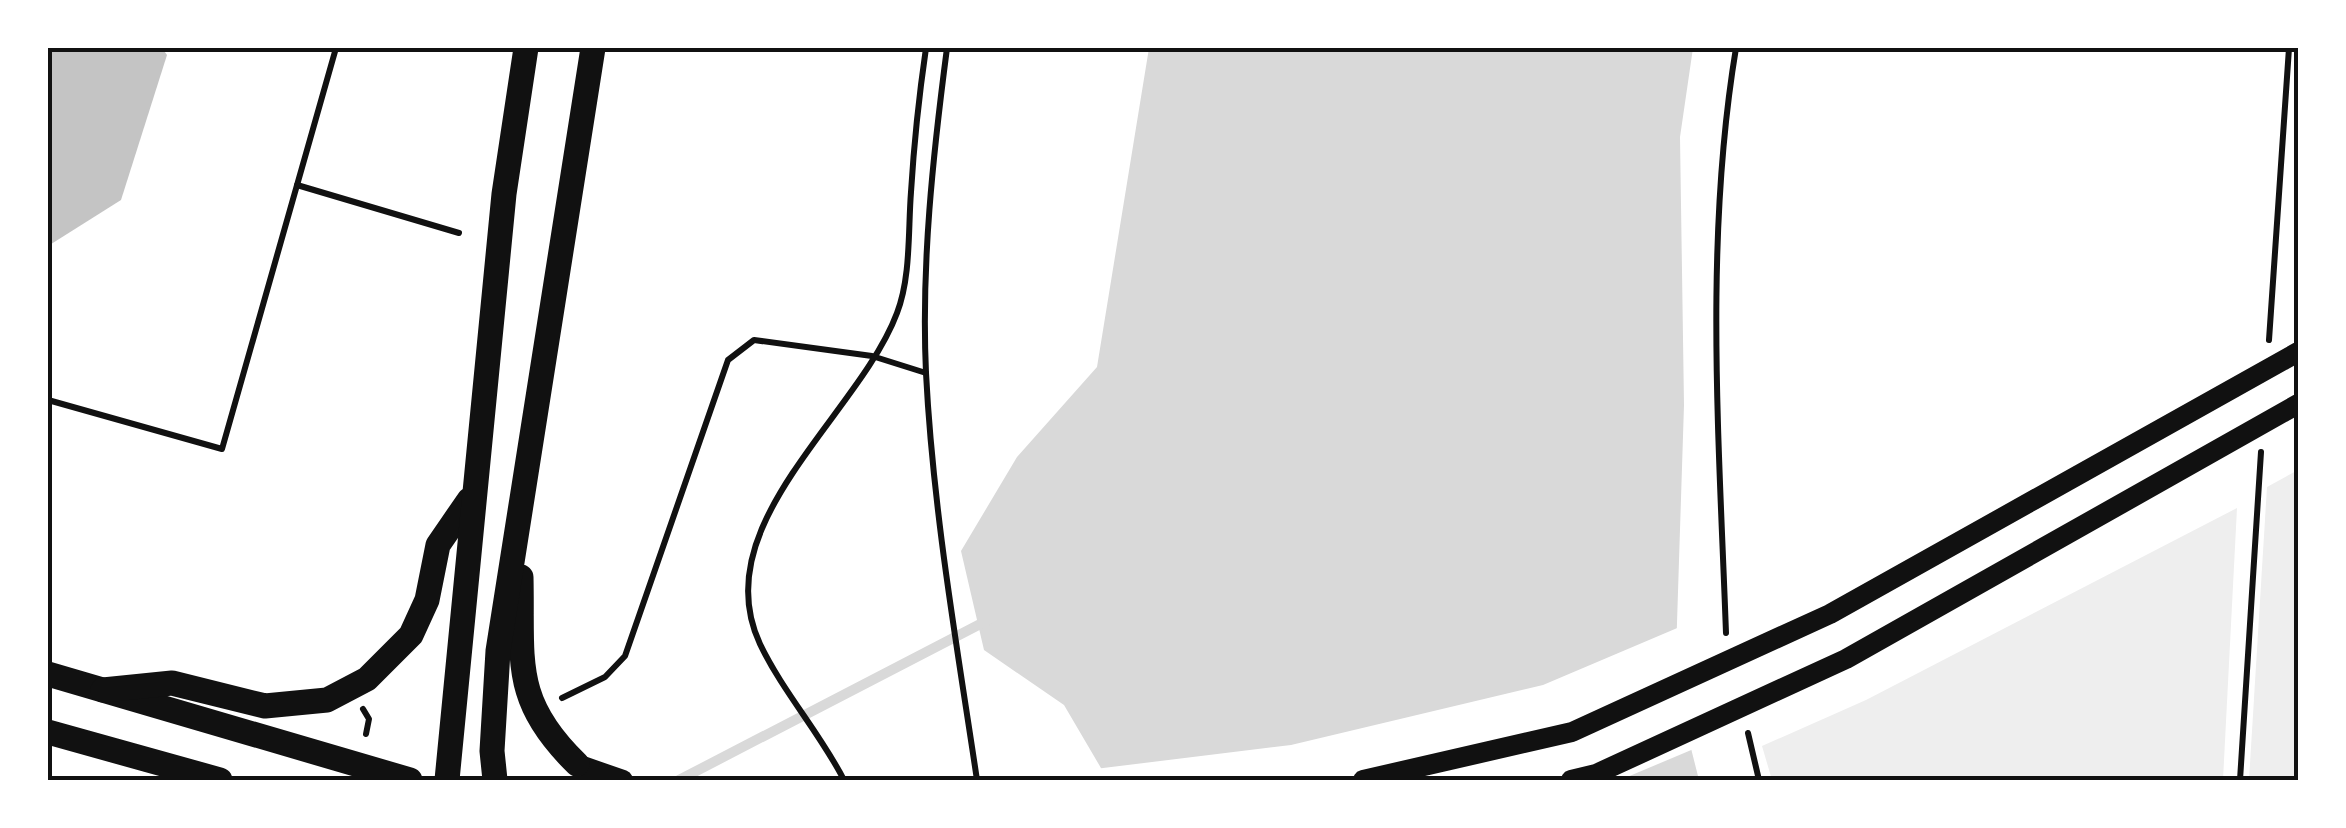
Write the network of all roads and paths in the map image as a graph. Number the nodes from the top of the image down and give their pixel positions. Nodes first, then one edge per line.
1 (336, 48) edge
2 (526, 48) edge
3 (593, 48) edge
4 (926, 48) edge
5 (947, 48) edge
6 (1736, 48) edge
7 (297, 185) junction
8 (459, 233) dead end
9 (2298, 352) edge
10 (872, 356) junction
11 (926, 372) junction
12 (48, 400) edge
13 (2298, 404) edge
14 (472, 496) junction
15 (518, 509) junction
16 (1726, 639) dead end
17 (48, 674) edge
18 (103, 690) junction
19 (360, 704) dead end
20 (549, 704) dead end
21 (1746, 728) dead end
22 (48, 732) edge
23 (366, 734) dead end
24 (577, 764) joint
25 (220, 780) edge
26 (410, 780) edge
27 (447, 780) edge
28 (495, 780) edge
29 (623, 780) edge
30 (844, 780) edge
31 (977, 780) edge
32 (1362, 780) edge
33 (1571, 780) edge
34 (1759, 780) edge

1 - 7 path
2 - 14 main road
3 - 15 main road
4 - 10 path
5 - 11 path
6 - 16 path
7 - 8 path
7 - 12 path
9 - 32 main road
10 - 11 path
10 - 20 path
10 - 30 path
11 - 31 path
13 - 33 main road
14 - 18 main road
14 - 27 main road
15 - 24 main road
15 - 28 main road
17 - 18 main road
18 - 26 main road
19 - 23 path
21 - 34 path
22 - 25 main road
24 - 29 main road

